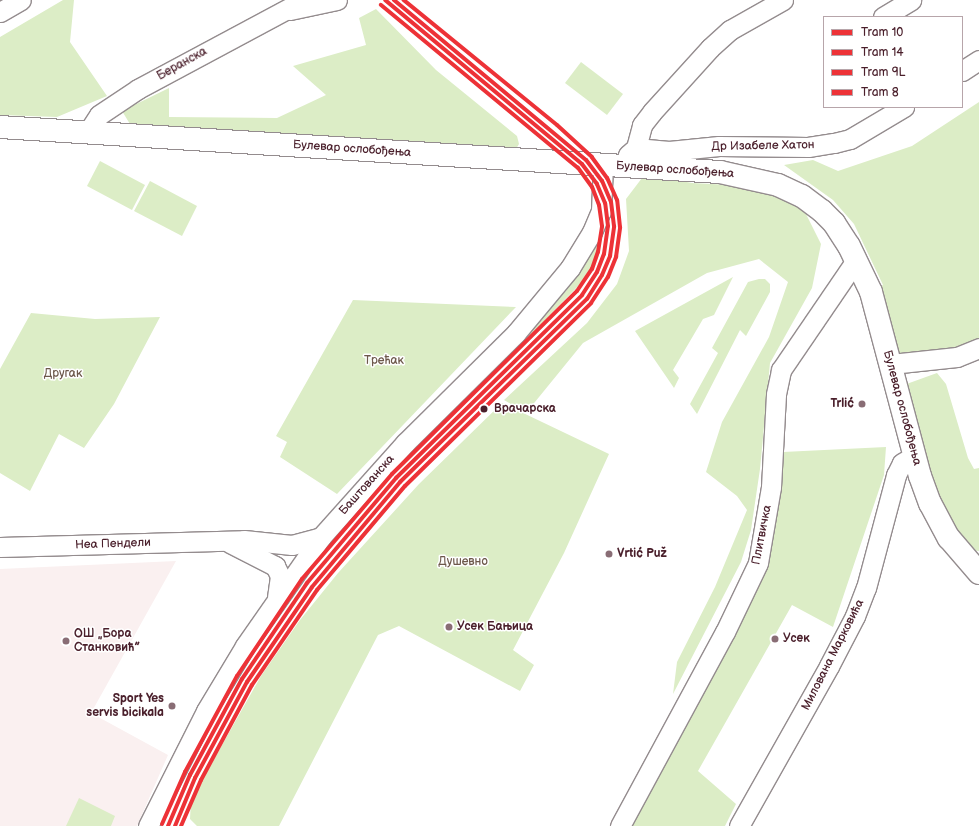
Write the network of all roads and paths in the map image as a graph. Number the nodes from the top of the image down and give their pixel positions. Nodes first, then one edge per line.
1 (21, 0) edge
2 (304, 0) edge
3 (783, 0) edge
4 (911, 0) edge
5 (332, 2) edge
6 (286, 11) junction
7 (0, 12) edge
8 (885, 16) edge
9 (979, 60) edge
10 (963, 70) edge
11 (902, 108) edge
12 (0, 127) edge
13 (88, 132) junction
14 (636, 148) junction
15 (603, 165) junction
16 (625, 166) junction
17 (856, 260) junction
18 (979, 348) edge
19 (891, 364) junction
20 (914, 456) junction
21 (321, 537) junction
22 (227, 542) junction
23 (0, 547) edge
24 (979, 573) edge
25 (275, 602) junction
26 (148, 826) edge
27 (620, 826) edge
28 (739, 826) edge

1 - 7 street
2 - 6 street, Беранска
3 - 14 street
4 - 8 street
5 - 6 street, Беранска
6 - 13 street, Беранска
9 - 10 street
11 - 14 street, Др Изабеле Хатон
12 - 13 main road, Булевар ослобођења
13 - 15 main road, Булевар ослобођења
14 - 16 street
15 - 16 main road, Булевар ослобођења
15 - 21 street, Баштованска
16 - 17 main road, Булевар ослобођења
17 - 19 main road, Булевар ослобођења
17 - 27 street, Плитвичка
18 - 19 street
19 - 20 main road, Булевар ослобођења
20 - 24 main road, Булевар ослобођења
20 - 28 street, Милована Марковића
21 - 22 street, Неа Пендели
21 - 25 street, Баштованска
22 - 23 street, Неа Пендели
22 - 25 street, Неа Пендели
25 - 26 street, Баштованска

